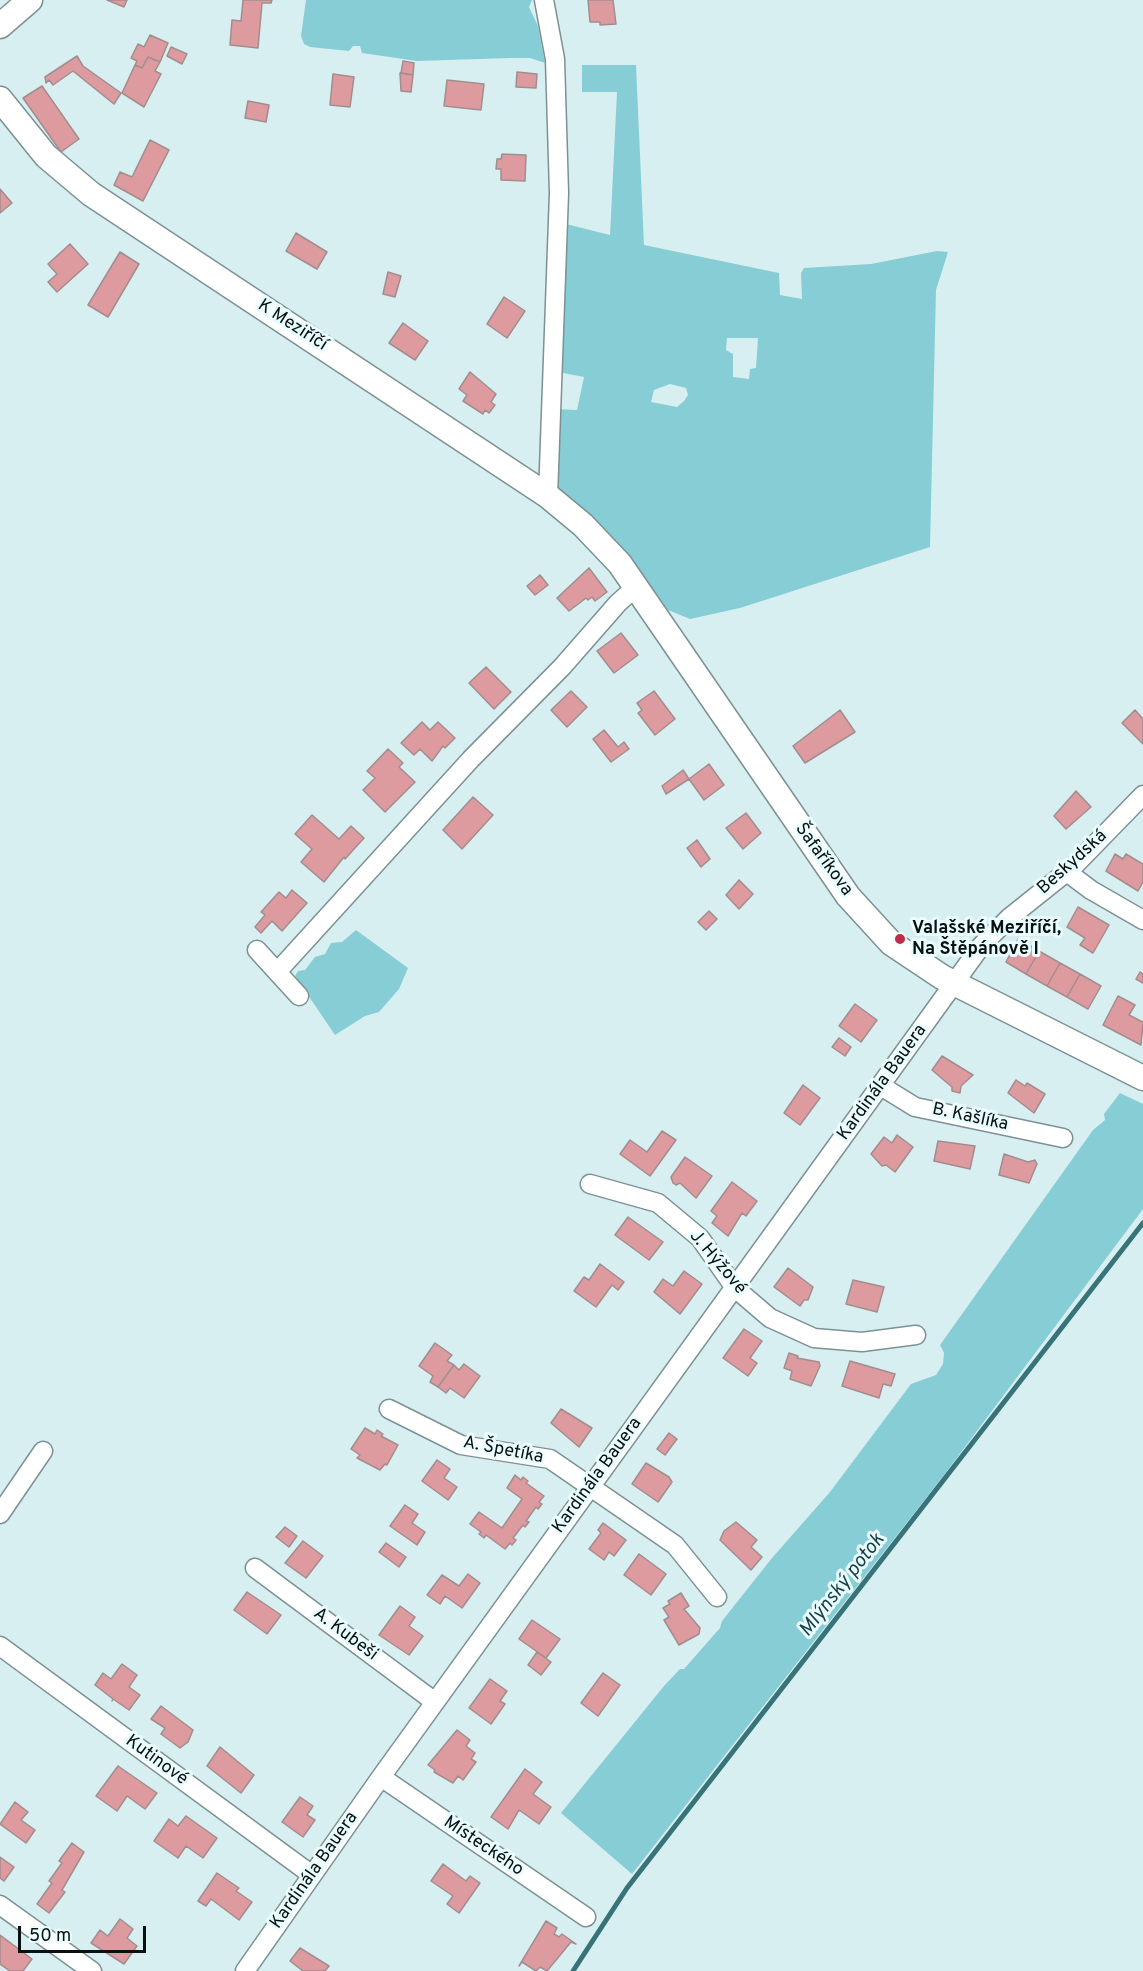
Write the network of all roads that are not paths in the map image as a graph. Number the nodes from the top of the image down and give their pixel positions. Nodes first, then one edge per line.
1 (30, 0) edge
2 (544, 0) edge
3 (0, 26) edge
4 (0, 99) edge
5 (548, 496) junction
6 (597, 538) joint
7 (636, 587) junction
8 (1143, 795) edge
9 (1067, 872) junction
10 (1143, 920) edge
11 (257, 950) dead end
12 (278, 972) junction
13 (955, 984) junction
14 (299, 996) dead end
15 (1143, 1078) edge
16 (881, 1086) junction
17 (1063, 1138) dead end
18 (590, 1184) dead end
19 (735, 1288) junction
20 (916, 1335) dead end
21 (389, 1409) dead end
22 (43, 1451) dead end
23 (591, 1487) junction
24 (0, 1514) edge
25 (255, 1568) dead end
26 (717, 1597) dead end
27 (0, 1646) edge
28 (435, 1702) junction
29 (381, 1777) junction
30 (312, 1875) junction
31 (0, 1905) edge
32 (586, 1917) dead end
33 (251, 1969) edge
34 (92, 1971) edge

1 - 3 street
2 - 5 street
4 - 5 street, K Meziříčí
5 - 6 street, K Meziříčí
6 - 7 street, Šafaříkova
7 - 12 street
7 - 13 street, Šafaříkova
8 - 9 street, Beskydská
9 - 10 street
9 - 13 street, Beskydská
11 - 12 street
12 - 14 street
13 - 15 street, Šafaříkova
13 - 16 street, Kardinála Bauera
16 - 17 street, B. Kašlíka
16 - 19 street, Kardinála Bauera
18 - 19 street, J. Hýžové
19 - 20 street, J. Hýžové
19 - 23 street, Kardinála Bauera
21 - 23 street, A. Špetíka
22 - 24 street
23 - 26 street, A. Špetíka
23 - 28 street, Kardinála Bauera
25 - 28 street, A. Kubeši
27 - 30 street, Kutinové
28 - 29 street, Kardinála Bauera
29 - 30 street, Kardinála Bauera
29 - 32 street, Místeckého
30 - 33 street, Kardinála Bauera
31 - 34 street

